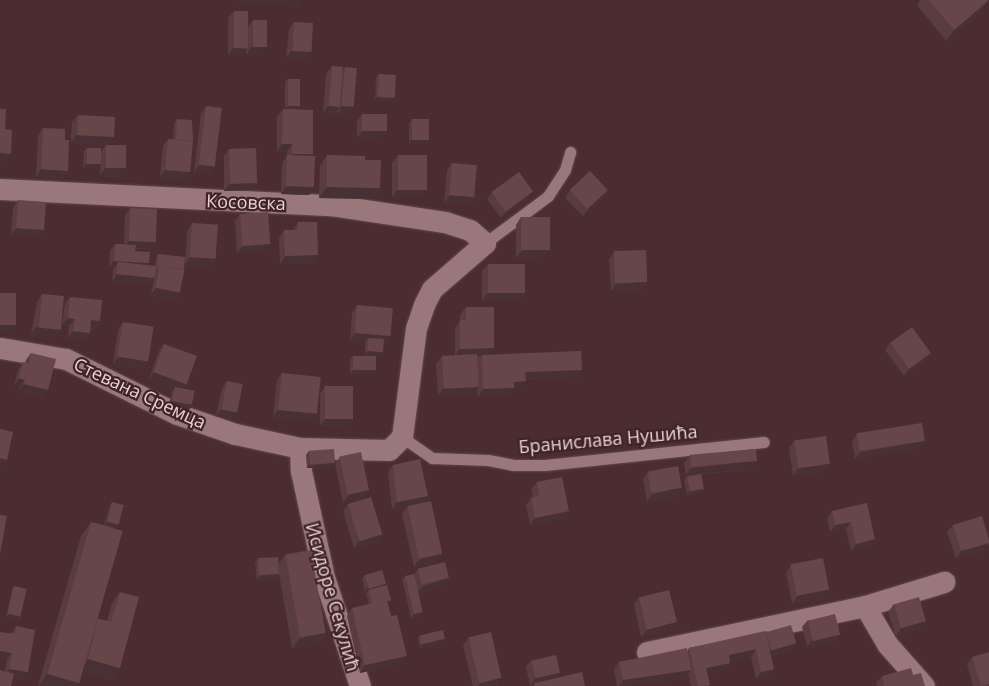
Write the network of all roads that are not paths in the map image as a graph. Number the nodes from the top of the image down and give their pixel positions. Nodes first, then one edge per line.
1 (570, 152) dead end
2 (0, 189) edge
3 (485, 243) junction
4 (0, 348) edge
5 (402, 437) junction
6 (764, 442) dead end
7 (300, 448) junction
8 (944, 582) dead end
9 (865, 606) junction
10 (647, 652) dead end
11 (360, 686) edge
12 (924, 686) edge

1 - 3 lane
2 - 3 street, Косовска
3 - 5 street
4 - 7 street, Стевана Сремца
5 - 6 lane, Бранислава Нушића
5 - 7 street, Стевана Сремца
7 - 11 street, Исидоре Секулић
8 - 9 street
9 - 10 street
9 - 12 street

